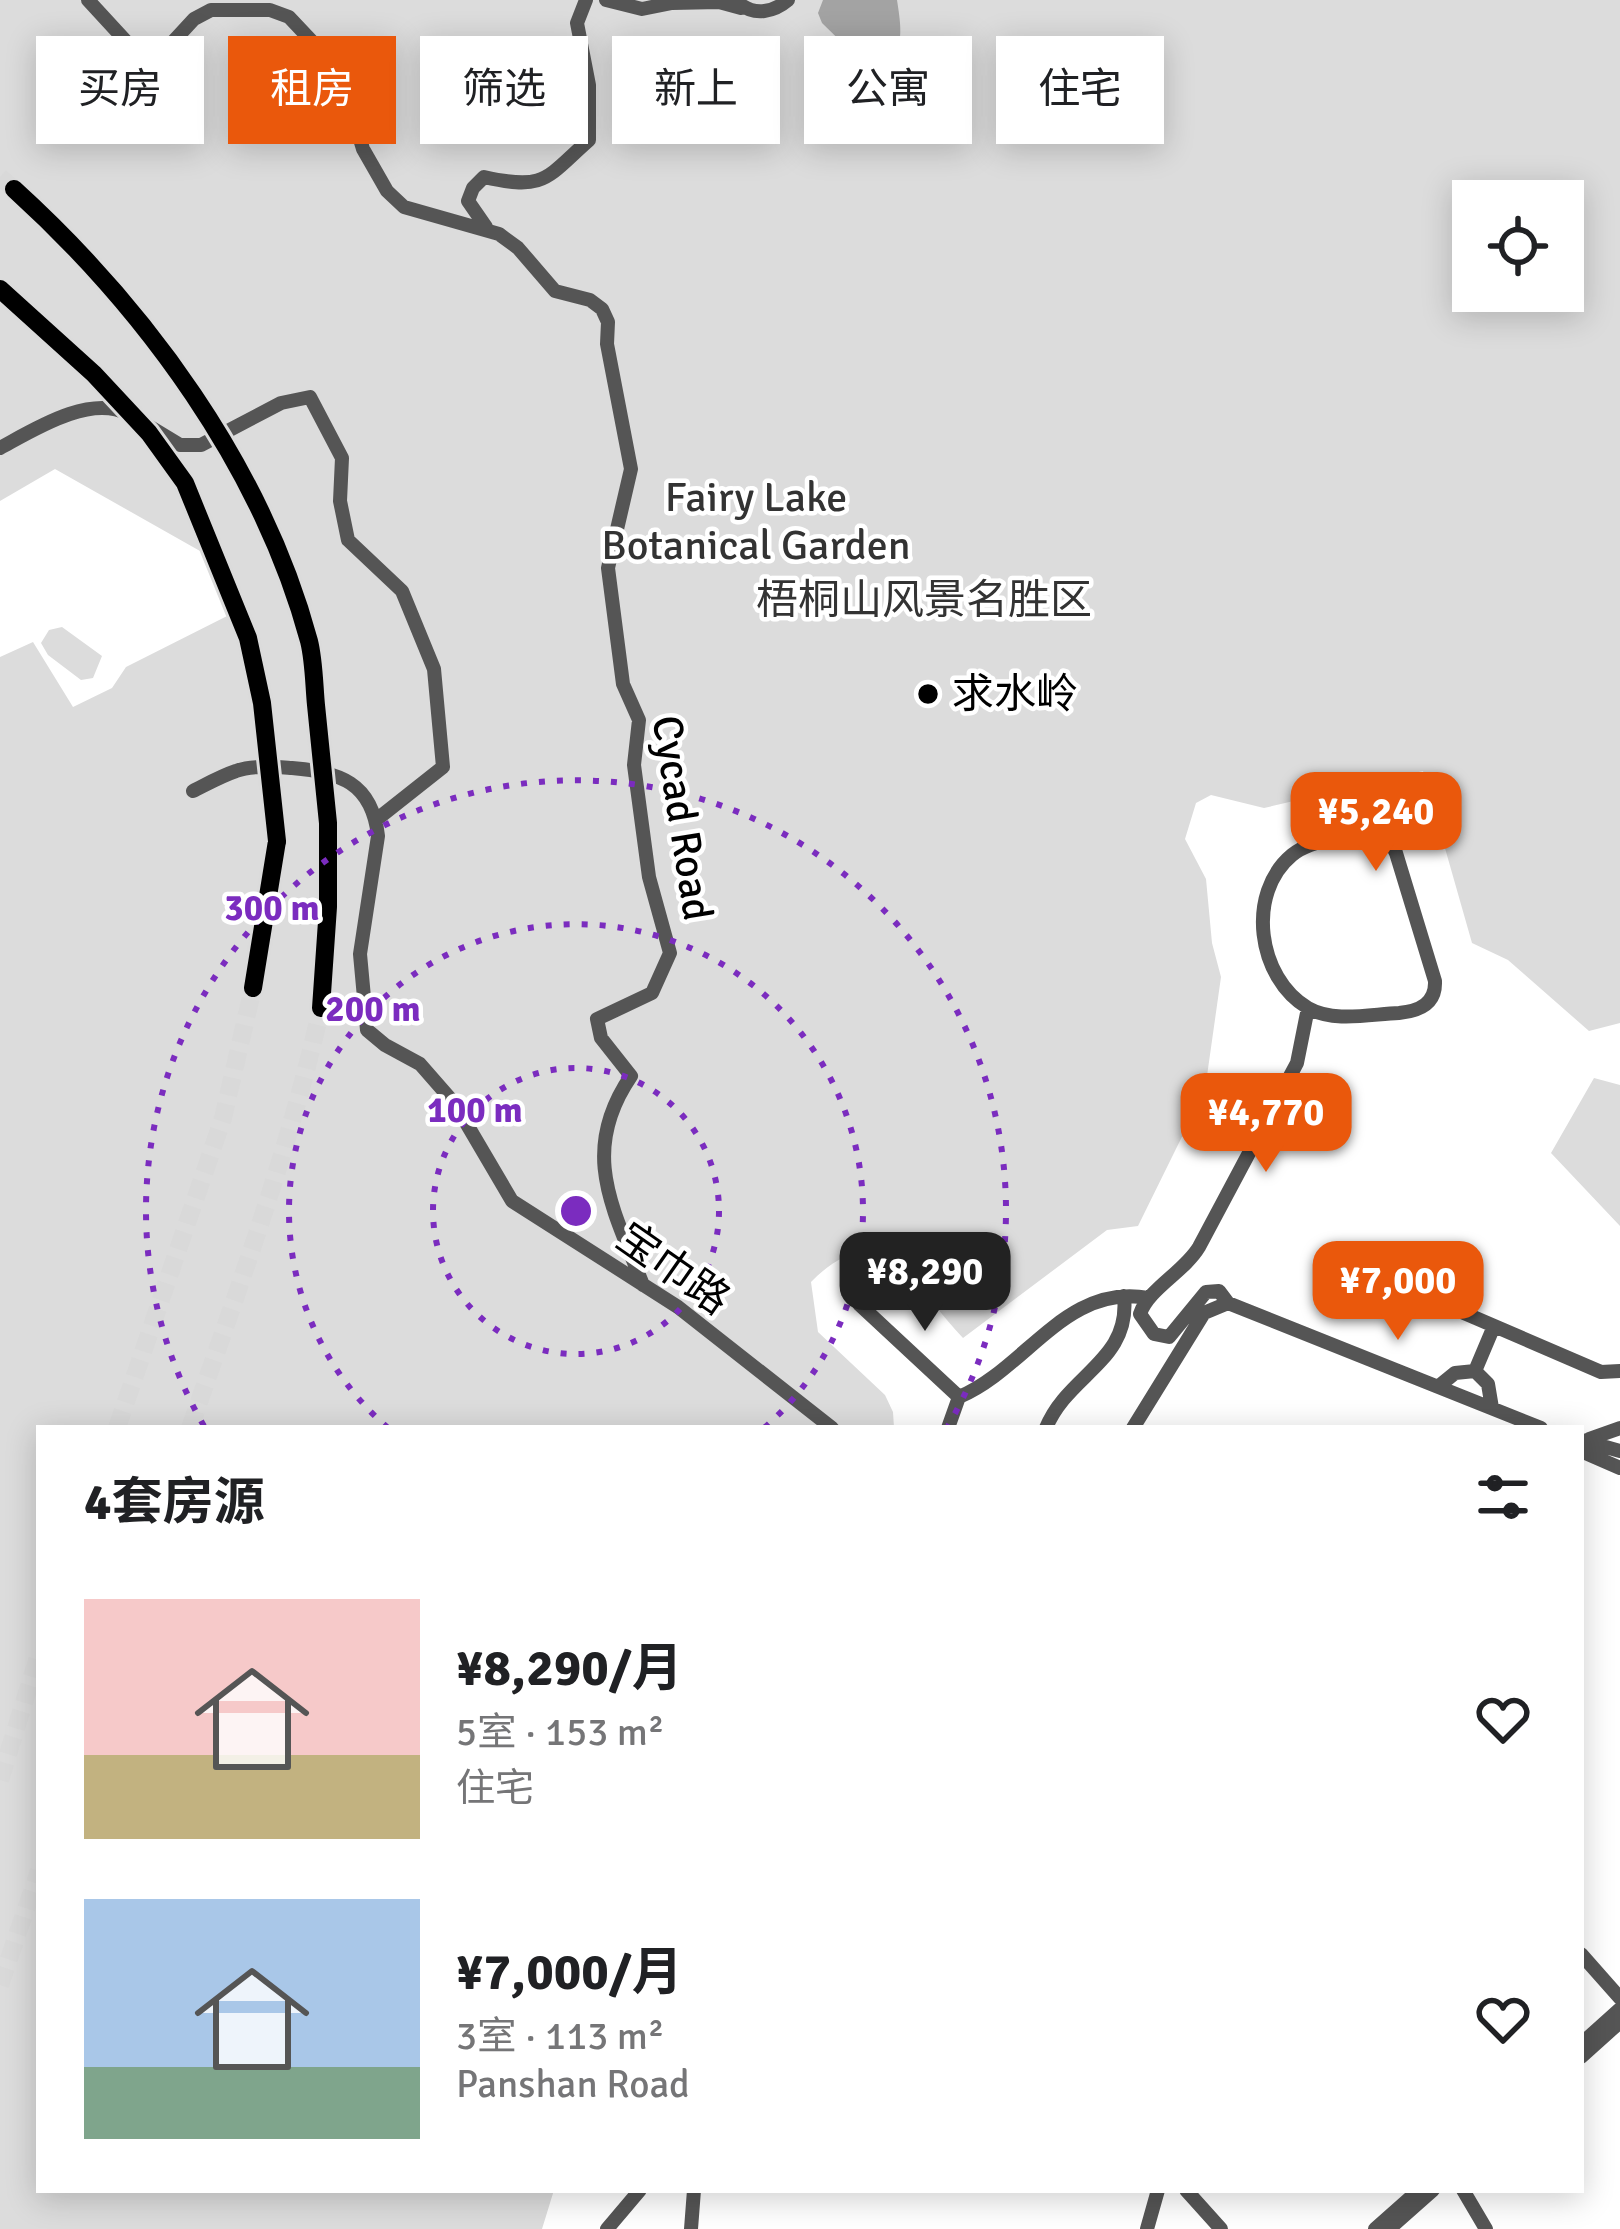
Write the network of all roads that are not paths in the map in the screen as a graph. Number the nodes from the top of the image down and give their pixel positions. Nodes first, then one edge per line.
1 (88, 0) edge
2 (586, 0) edge
3 (606, 0) edge
4 (788, 0) edge
5 (739, 4) edge
6 (14, 189) tunnel mouth
7 (486, 227) junction
8 (0, 289) edge
9 (0, 448) edge
10 (193, 791) dead end
11 (376, 820) junction
12 (254, 988) tunnel mouth
13 (320, 1008) tunnel mouth
14 (1308, 1008) junction
15 (1350, 1264) dead end
16 (643, 1285) junction
17 (1124, 1296) junction
18 (1148, 1298) junction
19 (1232, 1303) junction
20 (859, 1304) dead end
21 (1494, 1326) junction
22 (1475, 1371) junction
23 (1620, 1371) edge
24 (1439, 1387) junction
25 (959, 1397) junction
26 (1492, 1408) junction
27 (828, 1425) edge
28 (949, 1425) edge
29 (1048, 1425) edge
30 (1135, 1425) edge
31 (1534, 1425) edge
32 (1620, 1428) edge
33 (1584, 1443) edge
34 (1584, 1444) edge
35 (1584, 1445) edge
36 (1620, 1451) edge
37 (1620, 1468) edge
38 (1584, 1957) edge
39 (1620, 1997) edge
40 (1620, 2008) edge
41 (1620, 2021) edge
42 (1584, 2041) edge
43 (1584, 2053) edge
44 (637, 2193) edge
45 (694, 2193) edge
46 (1156, 2193) edge
47 (1189, 2193) edge
48 (1416, 2193) edge
49 (1430, 2193) edge
50 (1465, 2193) edge
51 (1475, 2193) edge
52 (607, 2229) edge
53 (691, 2229) edge
54 (1147, 2229) edge
55 (1221, 2229) edge
56 (1376, 2229) edge
57 (1389, 2229) edge
58 (1486, 2229) edge
59 (1495, 2229) edge

1 - 7 street
2 - 7 street
3 - 5 street
4 - 5 street
6 - 13 highway, bridge
7 - 16 street, Cycad Road
8 - 12 highway, bridge
9 - 11 street
10 - 11 street
11 - 16 street, 宝巾路
14 - 14 street
14 - 18 street
15 - 21 street
16 - 27 street, 宝巾路
17 - 18 street
17 - 25 street
17 - 29 street
18 - 19 street
19 - 24 street
19 - 30 street
20 - 25 street
21 - 22 street
21 - 23 street
22 - 24 street
22 - 26 street
24 - 26 street
25 - 28 street
26 - 31 street
32 - 33 street
34 - 36 street
35 - 37 street
38 - 39 street
40 - 42 street
41 - 43 street
44 - 52 street
45 - 53 street
46 - 54 street
47 - 55 street
48 - 56 street
49 - 57 street
50 - 58 street
51 - 59 street

